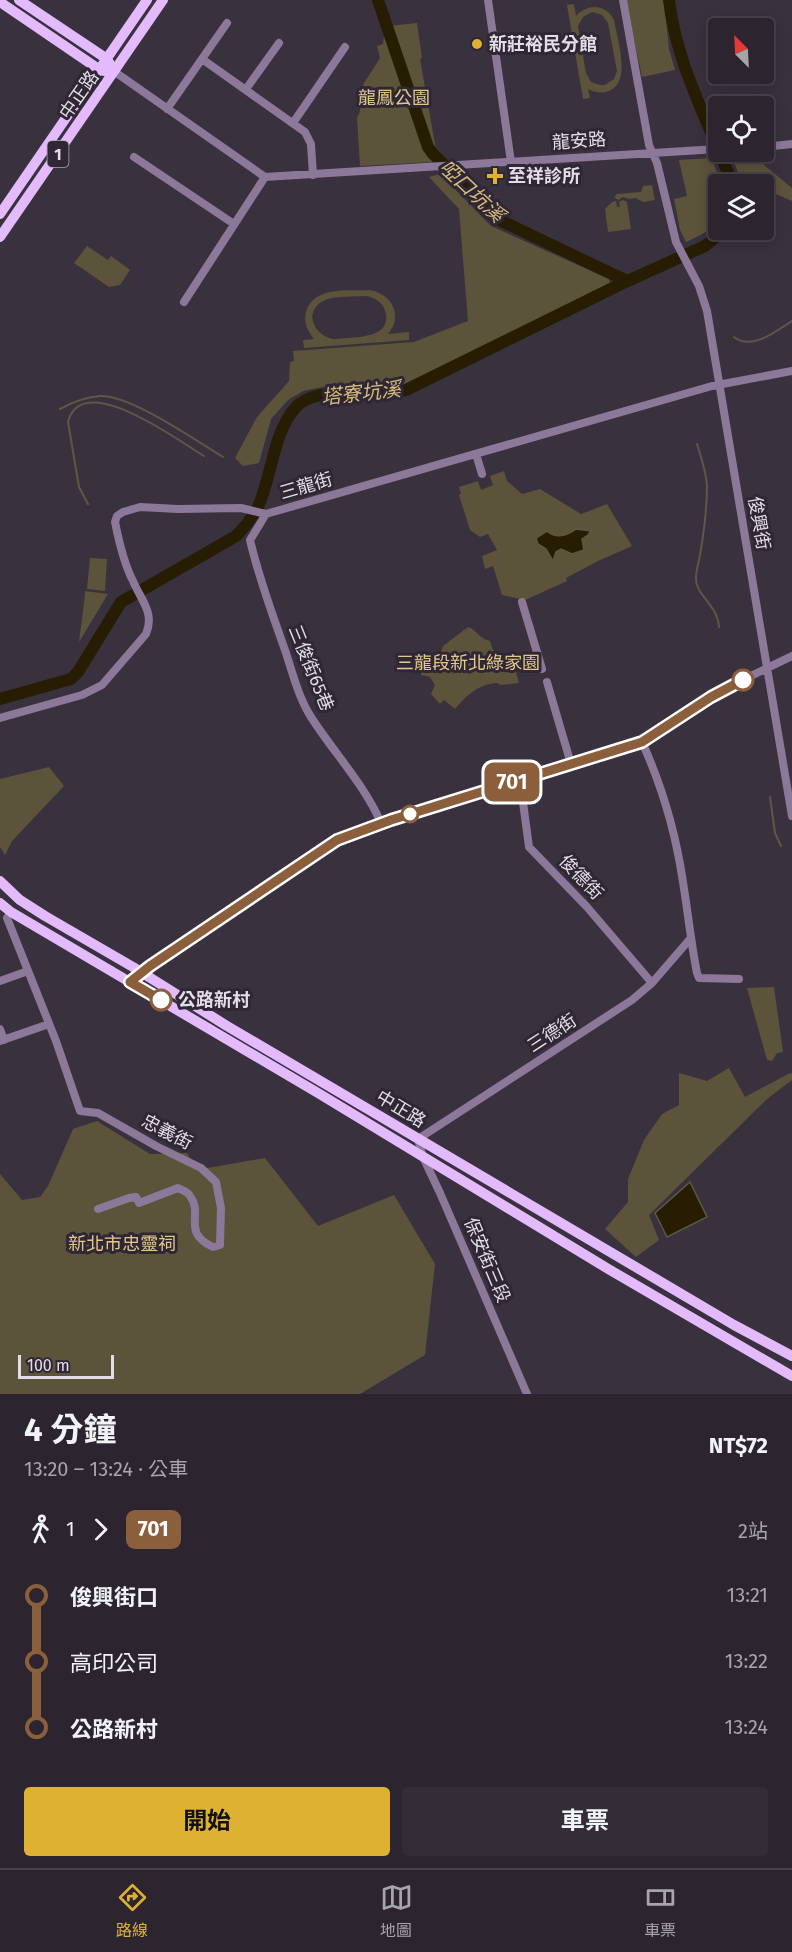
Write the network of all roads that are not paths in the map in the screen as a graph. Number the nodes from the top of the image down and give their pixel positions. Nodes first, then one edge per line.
1 (19, 0) edge
2 (147, 0) edge
3 (163, 0) edge
4 (488, 0) edge
5 (623, 0) edge
6 (0, 2) edge
7 (227, 23) dead end
8 (279, 43) dead end
9 (345, 47) dead end
10 (107, 59) junction
11 (202, 59) junction
12 (100, 70) junction
13 (115, 72) junction
14 (246, 89) junction
15 (167, 109) junction
16 (293, 123) junction
17 (792, 144) edge
18 (774, 146) edge
19 (708, 150) edge
20 (653, 153) junction
21 (134, 157) dead end
22 (511, 162) junction
23 (313, 175) junction
24 (265, 177) junction
25 (0, 213) edge
26 (234, 224) junction
27 (0, 237) edge
28 (184, 303) dead end
29 (792, 370) edge
30 (718, 384) junction
31 (476, 454) junction
32 (482, 474) dead end
33 (264, 514) junction
34 (522, 602) dead end
35 (792, 656) edge
36 (768, 668) junction
37 (542, 669) dead end
38 (547, 682) dead end
39 (0, 718) edge
40 (642, 742) junction
41 (571, 765) junction
42 (520, 780) junction
43 (792, 816) edge
44 (381, 824) junction
45 (0, 881) edge
46 (20, 900) junction
47 (0, 903) edge
48 (6, 917) edge
49 (690, 939) junction
50 (28, 971) junction
51 (142, 972) junction
52 (739, 979) dead end
53 (0, 981) edge
54 (130, 982) junction
55 (652, 983) junction
56 (49, 1024) junction
57 (0, 1029) edge
58 (2, 1041) edge
59 (418, 1139) junction
60 (423, 1157) junction
61 (98, 1209) dead end
62 (792, 1356) edge
63 (792, 1376) edge
64 (527, 1394) edge

1 - 10 main road
2 - 10 main road, 中正路
3 - 13 main road, 中正路
4 - 22 street
5 - 20 street, 俊興街
6 - 12 main road
7 - 11 street
8 - 14 street
9 - 16 street
10 - 12 main road, 中正路
10 - 13 main road
11 - 14 street
11 - 15 street
12 - 13 main road
12 - 25 main road, 中正路 / 1
13 - 15 street
13 - 27 main road, 中正路 / 1
14 - 16 street
15 - 24 street
16 - 23 street
17 - 18 street
19 - 20 street, 龍安路
20 - 22 street, 龍安路
20 - 30 street, 俊興街
21 - 26 street
22 - 23 street, 龍安路
23 - 24 street
24 - 26 street
26 - 28 street
29 - 30 street, 三龍街
30 - 31 street, 三龍街
30 - 36 street, 俊興街
31 - 32 street
31 - 33 street, 三龍街
33 - 39 street, 三龍街
33 - 44 street, 三俊街65巷
34 - 37 street
35 - 36 street
36 - 40 street
36 - 43 street, 俊興街
38 - 41 street
40 - 41 street
40 - 49 street
41 - 42 street
42 - 44 street
42 - 55 street, 俊德街
44 - 51 street
45 - 46 main road, 中正路
46 - 48 main road
46 - 51 main road, 中正路
47 - 48 main road, 中正路
48 - 50 street, 忠義街
48 - 54 main road, 中正路
49 - 52 street
49 - 55 street, 三德街
50 - 53 street
50 - 56 street, 忠義街
51 - 54 main road
51 - 59 main road, 中正路
54 - 60 main road, 中正路
55 - 59 street, 三德街
56 - 58 street
56 - 61 street, 忠義街
57 - 58 street
59 - 60 street, 保安街三段
59 - 62 main road, 中正路
60 - 63 main road, 中正路
60 - 64 street, 保安街三段

